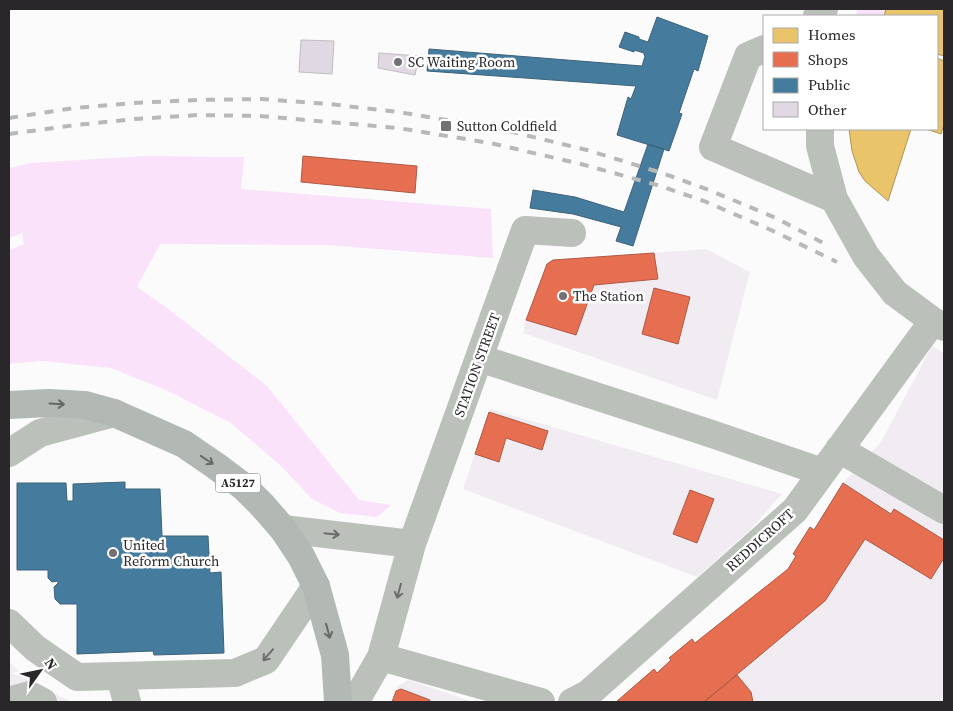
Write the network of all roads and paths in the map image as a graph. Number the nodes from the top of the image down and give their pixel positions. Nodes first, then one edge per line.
1 (763, 48) edge
2 (820, 130) edge
3 (834, 199) junction
4 (572, 233) dead end
5 (938, 324) edge
6 (479, 358) junction
7 (9, 405) edge
8 (114, 413) junction
9 (839, 449) junction
10 (9, 453) edge
11 (822, 472) junction
12 (944, 510) edge
13 (284, 529) junction
14 (412, 544) junction
15 (316, 586) junction
16 (9, 623) edge
17 (381, 657) junction
18 (120, 676) junction
19 (15, 699) dead end
20 (42, 702) edge
21 (127, 702) edge
22 (338, 702) edge
23 (355, 702) edge
24 (541, 702) edge
25 (572, 702) edge

1 - 3 street
2 - 3 street
3 - 5 street
4 - 6 street, STATION STREET
5 - 9 street, REDDICROFT
6 - 11 street
6 - 14 street, STATION STREET
7 -> 8 main road, A5127
8 - 10 street
8 -> 13 main road, A5127
9 - 11 street, REDDICROFT
9 - 12 street
11 - 25 street, REDDICROFT
13 -> 14 street
13 - 15 main road, A5127
14 -> 17 street, STATION STREET
15 -> 18 street
15 -> 22 main road, A5127
16 - 18 street
17 - 23 street, STATION STREET
17 - 24 street
18 - 21 street
19 - 20 street

